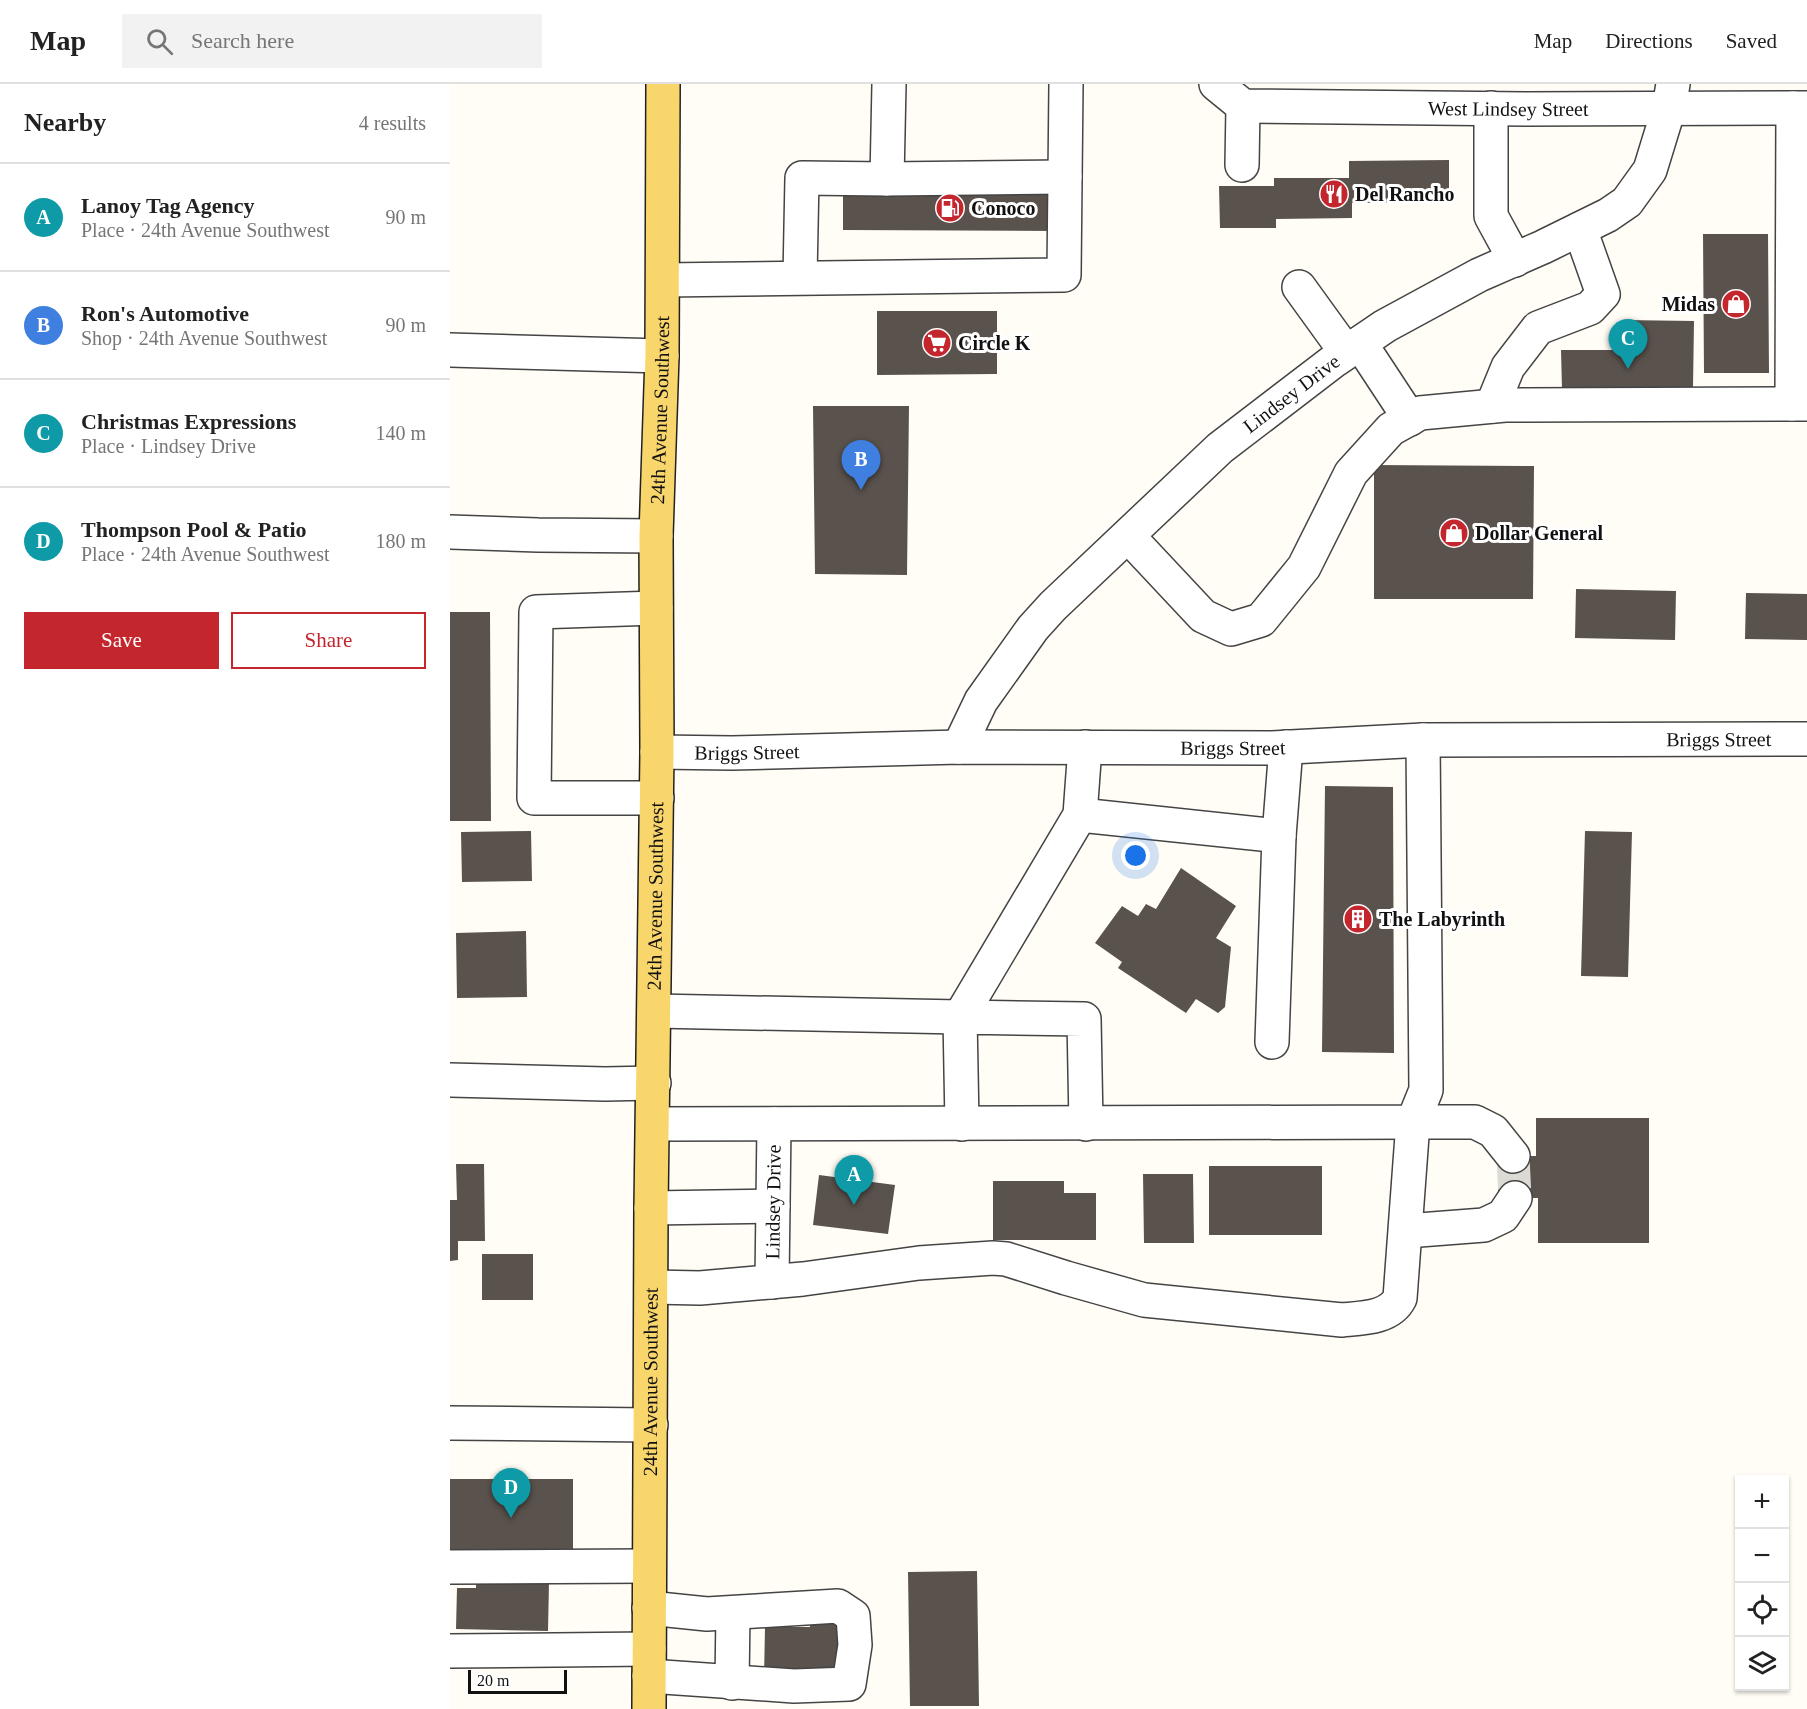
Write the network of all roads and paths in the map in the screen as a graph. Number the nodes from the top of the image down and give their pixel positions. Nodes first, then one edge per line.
1 (663, 84) edge
2 (889, 84) edge
3 (1066, 84) edge
4 (1216, 84) edge
5 (1671, 96) edge
6 (1525, 97) edge
7 (1243, 106) junction
8 (1491, 108) junction
9 (1800, 108) edge
10 (1242, 165) dead end
11 (1065, 177) junction
12 (887, 179) junction
13 (1580, 229) junction
14 (1515, 260) junction
15 (800, 277) junction
16 (663, 279) junction
17 (1299, 287) dead end
18 (1353, 347) junction
19 (450, 350) edge
20 (662, 356) junction
21 (1799, 404) edge
22 (1492, 406) junction
23 (1410, 419) junction
24 (450, 532) edge
25 (656, 536) junction
26 (1128, 536) junction
27 (656, 608) junction
28 (1807, 739) edge
29 (1423, 740) junction
30 (959, 747) junction
31 (1085, 747) junction
32 (1286, 747) junction
33 (657, 752) junction
34 (657, 798) junction
35 (1080, 815) junction
36 (1279, 836) junction
37 (655, 1011) junction
38 (960, 1017) junction
39 (1272, 1042) dead end
40 (450, 1080) edge
41 (654, 1083) junction
42 (1413, 1122) junction
43 (654, 1124) junction
44 (774, 1124) junction
45 (962, 1124) junction
46 (1086, 1124) junction
47 (1513, 1156) tunnel mouth
48 (1515, 1198) tunnel mouth
49 (773, 1206) junction
50 (651, 1208) junction
51 (1406, 1231) junction
52 (772, 1282) junction
53 (652, 1287) junction
54 (450, 1423) edge
55 (651, 1425) junction
56 (649, 1566) junction
57 (450, 1567) edge
58 (649, 1608) junction
59 (733, 1613) junction
60 (450, 1651) edge
61 (649, 1662) junction
62 (732, 1683) junction
63 (649, 1709) edge

1 - 16 main road, 24th Avenue Southwest
2 - 12 street
3 - 11 street
4 - 7 street
5 - 6 street, West Lindsey Street
5 - 9 street, West Lindsey Street
5 - 13 street, Lindsey Drive
6 - 8 street, West Lindsey Street
7 - 8 street, West Lindsey Street
7 - 10 street
8 - 14 street
9 - 21 street
11 - 12 street
11 - 15 street
12 - 15 street
13 - 14 street, Lindsey Drive
13 - 22 street
14 - 18 street, Lindsey Drive
15 - 16 street
16 - 20 main road, 24th Avenue Southwest
17 - 18 street
18 - 23 street
18 - 26 street, Lindsey Drive
19 - 20 street
20 - 25 main road, 24th Avenue Southwest
21 - 22 street
22 - 23 street
23 - 26 street
24 - 25 street
25 - 27 main road, 24th Avenue Southwest
26 - 30 street, Lindsey Drive
27 - 33 main road, 24th Avenue Southwest
27 - 34 street
28 - 29 street, Briggs Street
29 - 32 street, Briggs Street
29 - 42 street
30 - 31 street, Briggs Street
30 - 33 street, Briggs Street
31 - 32 street, Briggs Street
31 - 35 street
32 - 36 street
33 - 34 main road, 24th Avenue Southwest
34 - 37 main road, 24th Avenue Southwest
35 - 36 street
35 - 38 street
36 - 39 street
37 - 38 street
37 - 41 main road, 24th Avenue Southwest
38 - 45 street
38 - 46 street
40 - 41 street
41 - 43 main road, 24th Avenue Southwest
42 - 46 street
42 - 47 street
42 - 51 street
43 - 44 street
43 - 50 main road, 24th Avenue Southwest
44 - 45 street
44 - 49 street, Lindsey Drive
45 - 46 street
48 - 51 street
49 - 50 street
49 - 52 street, Lindsey Drive
50 - 53 main road, 24th Avenue Southwest
51 - 52 street
52 - 53 street
53 - 55 main road, 24th Avenue Southwest
54 - 55 street
55 - 56 main road, 24th Avenue Southwest
56 - 57 street
56 - 58 main road, 24th Avenue Southwest
58 - 59 street
58 - 61 main road, 24th Avenue Southwest
59 - 62 street
59 - 62 street
60 - 61 street
61 - 62 street
61 - 63 main road, 24th Avenue Southwest

